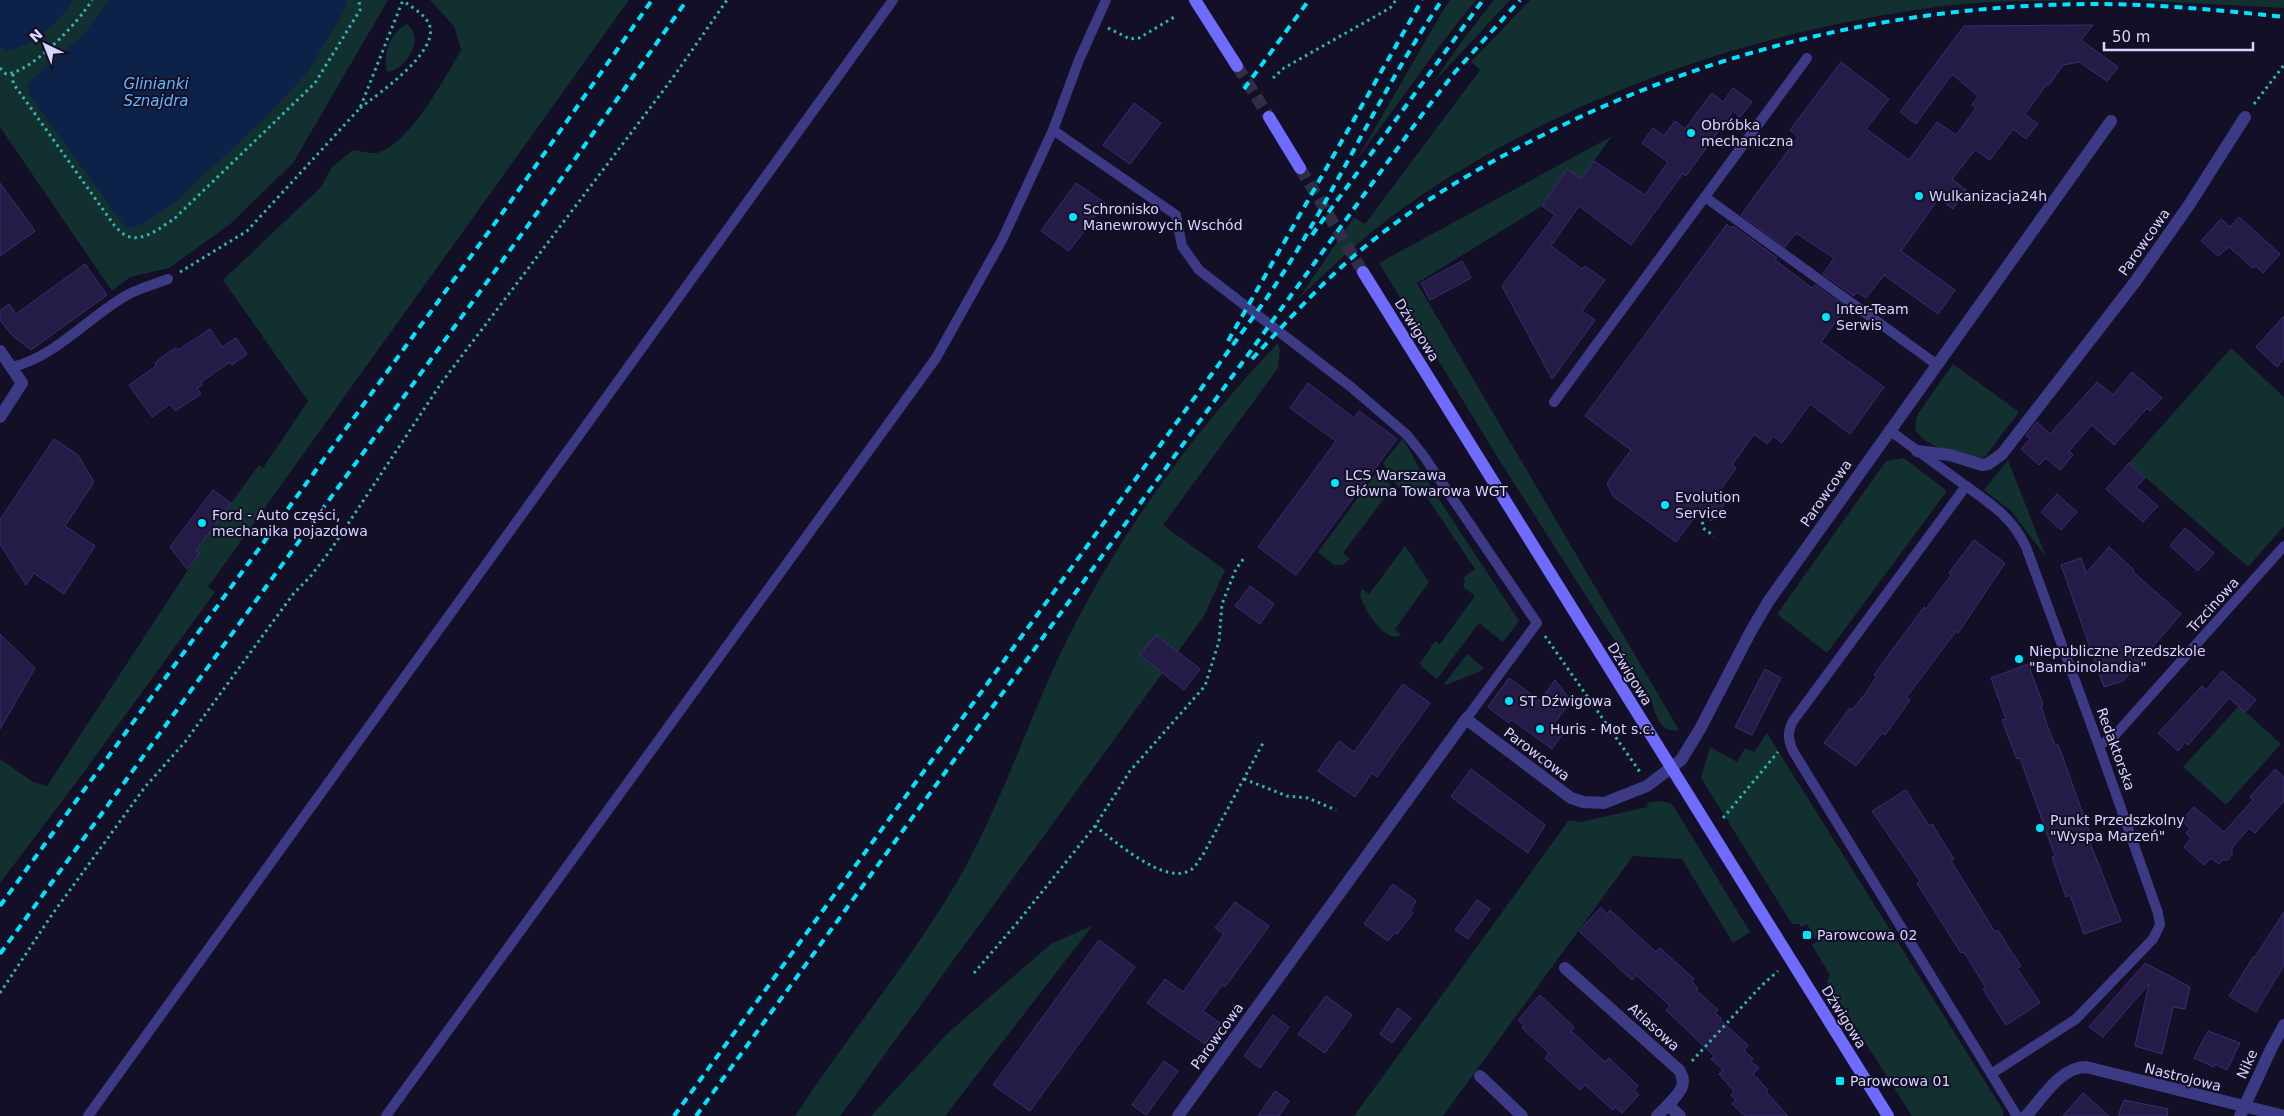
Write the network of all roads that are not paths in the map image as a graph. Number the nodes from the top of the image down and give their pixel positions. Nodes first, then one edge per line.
1 (893, 0) edge
2 (1106, 0) edge
3 (1195, 0) edge
4 (1807, 58) dead end
5 (1237, 66) tunnel mouth
6 (1269, 117) tunnel mouth
7 (2245, 117) road end
8 (2110, 121) dead end
9 (1053, 130) junction
10 (1300, 168) tunnel mouth
11 (1705, 197) junction
12 (1363, 272) tunnel mouth
13 (168, 279) road end
14 (0, 351) edge
15 (1936, 364) junction
16 (12, 367) junction
17 (1554, 402) dead end
18 (0, 417) edge
19 (1889, 430) junction
20 (1917, 451) junction
21 (1966, 486) junction
22 (2284, 546) edge
23 (1466, 719) junction
24 (2099, 746) junction
25 (1672, 769) junction
26 (1565, 968) dead end
27 (2284, 1025) edge
28 (1991, 1074) junction
29 (1480, 1076) dead end
30 (1668, 1105) junction
31 (2242, 1112) edge
32 (88, 1116) edge
33 (386, 1116) edge
34 (1178, 1116) edge
35 (1522, 1116) edge
36 (1657, 1116) edge
37 (1680, 1116) edge
38 (1888, 1116) edge
39 (2017, 1116) edge
40 (2026, 1116) edge
41 (2284, 1116) edge

1 - 32 lane
2 - 9 lane
3 - 5 main road
4 - 11 lane
6 - 10 main road
7 - 20 street, Parowcowa
8 - 15 street, Parowcowa
9 - 23 lane
9 - 33 lane
11 - 15 lane
11 - 17 lane
12 - 25 main road, Dźwigowa
13 - 16 lane
14 - 16 street
15 - 19 street, Parowcowa
16 - 18 street
19 - 20 lane, Parowcowa
19 - 25 street, Parowcowa
20 - 21 lane, Parowcowa
21 - 24 lane, Redaktorska
21 - 28 lane
22 - 24 lane, Trzcinowa
23 - 25 street, Parowcowa
23 - 34 street, Parowcowa
24 - 28 lane, Redaktorska
25 - 38 main road, Dźwigowa
26 - 30 street, Atlasowa
27 - 31 street, Nike
28 - 39 lane
29 - 35 street
30 - 36 street
30 - 37 street
31 - 40 street, Nastrojowa
31 - 41 street, Nastrojowa

